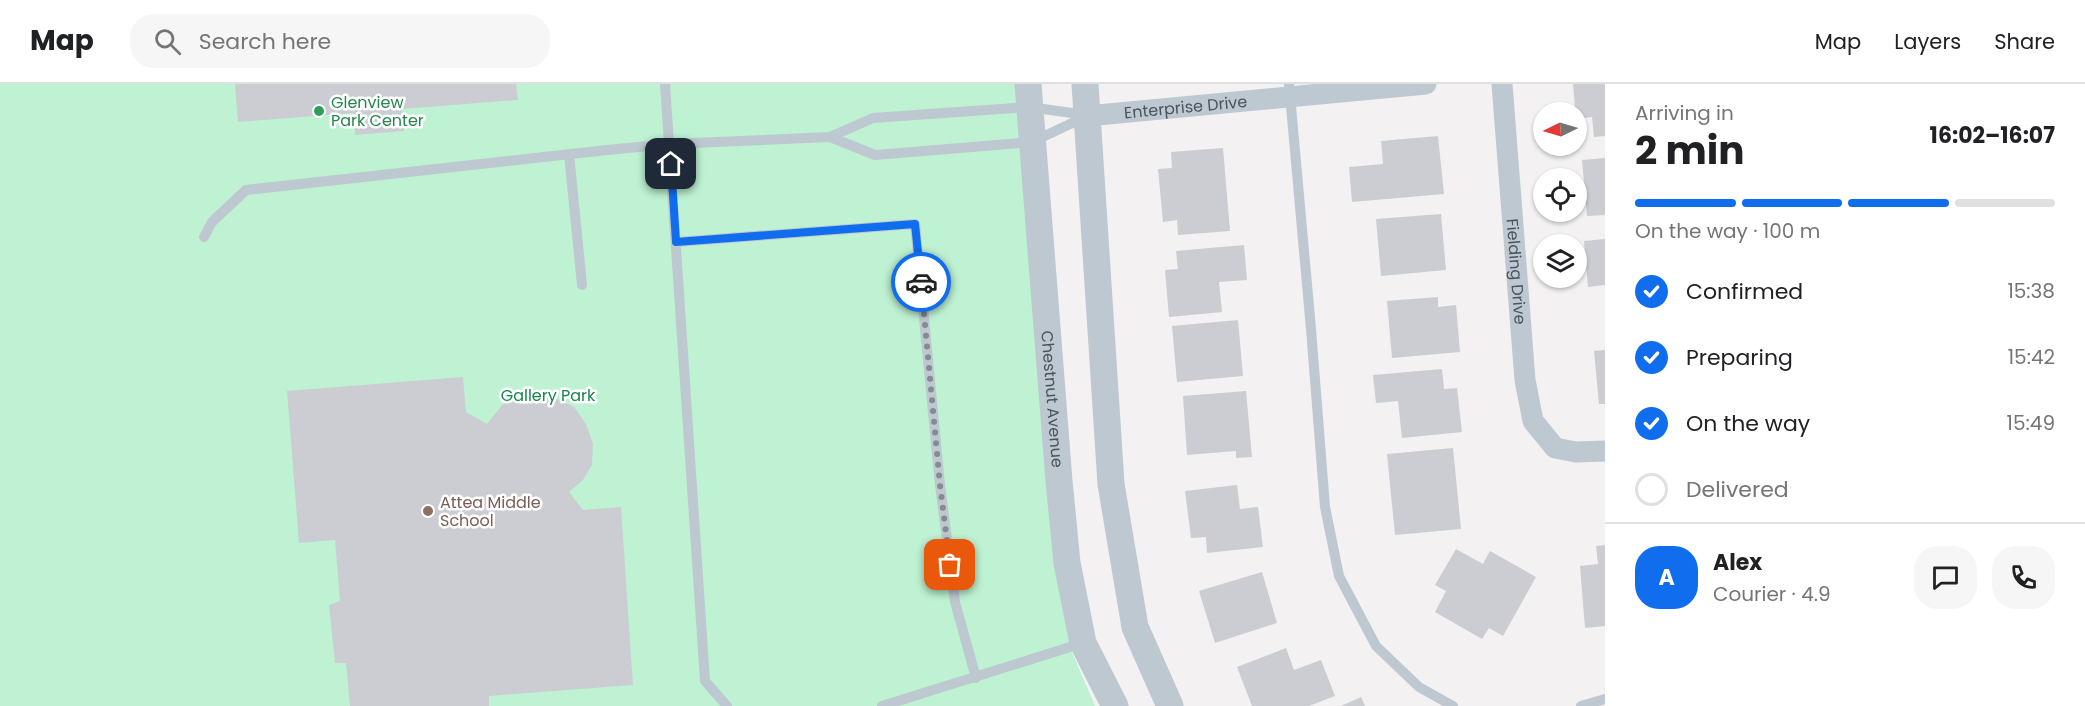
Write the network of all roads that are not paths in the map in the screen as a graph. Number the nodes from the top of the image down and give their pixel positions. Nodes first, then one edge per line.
1 (665, 84) edge
2 (1084, 84) edge
3 (1426, 84) edge
4 (1502, 84) edge
5 (1289, 90) edge
6 (1028, 95) edge
7 (1087, 116) junction
8 (830, 137) junction
9 (1032, 142) junction
10 (670, 144) junction
11 (569, 154) junction
12 (204, 237) dead end
13 (676, 242) junction
14 (582, 285) dead end
15 (1605, 452) edge
16 (1083, 643) junction
17 (976, 678) junction
18 (1605, 699) edge
19 (727, 706) edge
20 (882, 706) edge
21 (1115, 706) edge
22 (1170, 706) edge
23 (1453, 706) edge
24 (1581, 706) edge

1 - 10 lane
2 - 7 street
3 - 5 street, Enterprise Drive
4 - 15 street, Fielding Drive
5 - 7 street, Enterprise Drive
5 - 23 lane
6 - 7 lane
6 - 8 lane
6 - 9 street, Chestnut Avenue
7 - 9 lane
7 - 22 street
8 - 9 lane
8 - 10 lane
9 - 16 street, Chestnut Avenue
10 - 11 lane
10 - 13 lane
11 - 12 lane
11 - 14 lane
13 - 17 lane
13 - 19 lane
16 - 17 lane
16 - 21 street, Chestnut Avenue
17 - 20 lane
18 - 24 lane

